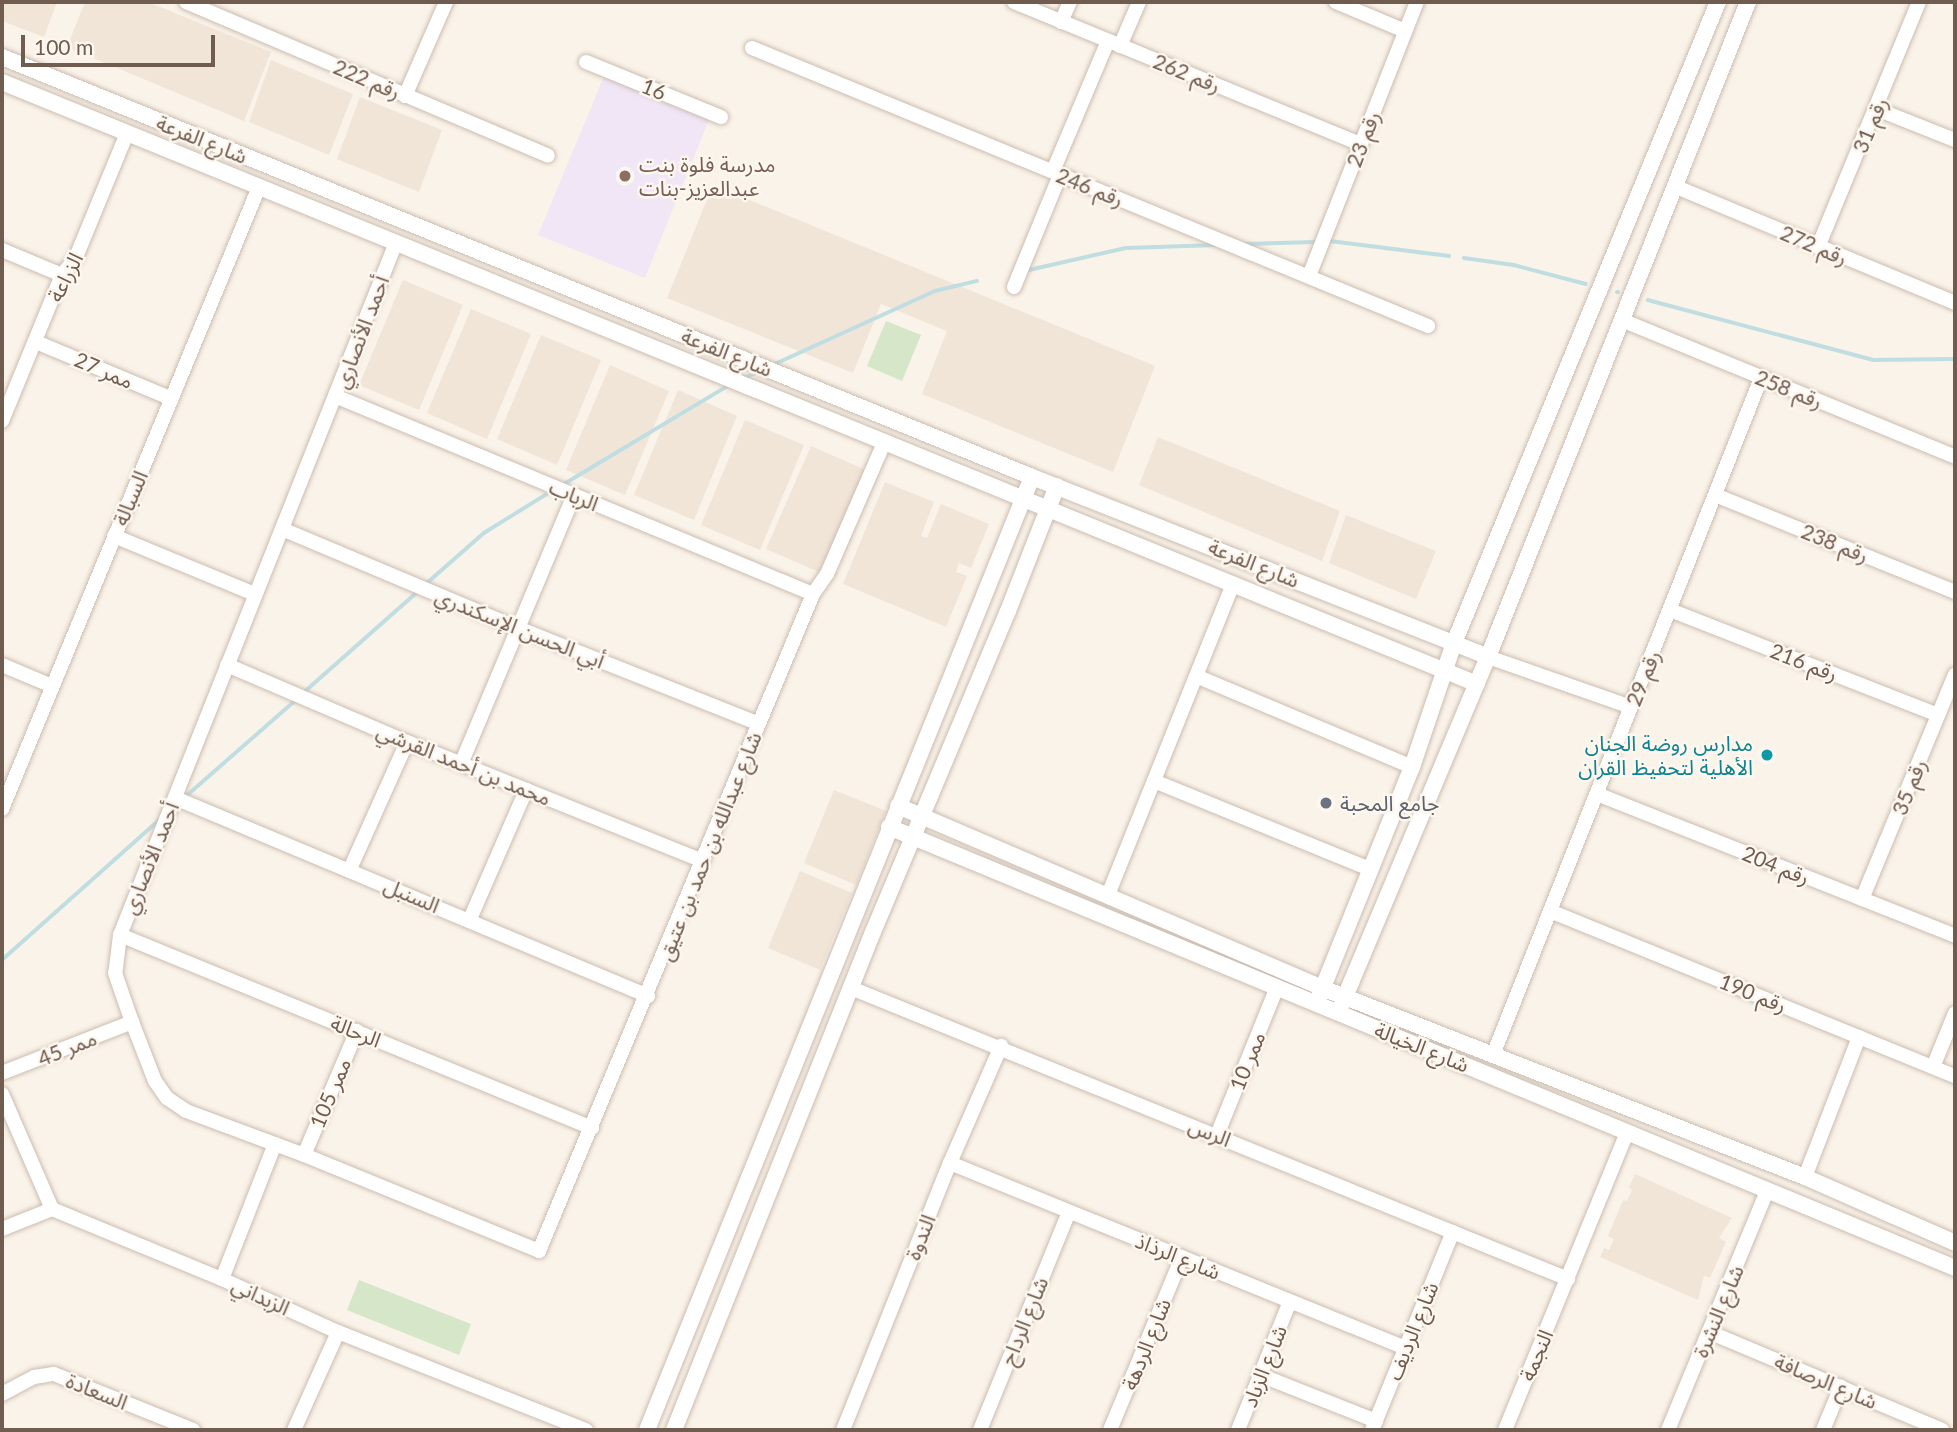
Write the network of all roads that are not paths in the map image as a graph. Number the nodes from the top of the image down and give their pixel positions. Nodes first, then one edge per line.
1 (186, 2) edge
2 (446, 2) edge
3 (1014, 2) edge
4 (1070, 2) edge
5 (1139, 2) edge
6 (1336, 2) edge
7 (1418, 2) edge
8 (1718, 2) edge
9 (1748, 2) edge
10 (1919, 2) edge
11 (1061, 22) junction
12 (1405, 31) junction
13 (1114, 43) junction
14 (752, 48) dead end
15 (2, 57) edge
16 (586, 62) dead end
17 (2, 82) edge
18 (405, 96) junction
19 (1877, 109) junction
20 (722, 117) dead end
21 (127, 133) junction
22 (1955, 140) edge
23 (1361, 145) junction
24 (548, 156) dead end
25 (1056, 173) junction
26 (1674, 186) junction
27 (259, 187) junction
28 (395, 245) junction
29 (1818, 247) junction
30 (2, 250) edge
31 (62, 275) junction
32 (1309, 276) junction
33 (1014, 287) dead end
34 (1955, 303) edge
35 (1624, 321) junction
36 (1428, 326) dead end
37 (36, 342) junction
38 (1761, 378) junction
39 (335, 396) junction
40 (172, 399) junction
41 (5, 403) edge
42 (2, 421) edge
43 (884, 443) junction
44 (1955, 457) edge
45 (1032, 477) junction
46 (1056, 486) junction
47 (574, 495) junction
48 (1715, 495) junction
49 (1023, 500) junction
50 (1048, 509) junction
51 (282, 529) junction
52 (114, 536) junction
53 (1006, 542) junction
54 (1032, 549) junction
55 (1233, 584) junction
56 (1955, 592) edge
57 (255, 594) junction
58 (813, 594) junction
59 (1670, 610) junction
60 (1464, 622) junction
61 (518, 628) junction
62 (1497, 635) junction
63 (1454, 643) junction
64 (1488, 657) junction
65 (2, 665) edge
66 (227, 665) junction
67 (1444, 670) junction
68 (1955, 674) edge
69 (1196, 676) junction
70 (1477, 684) junction
71 (52, 686) junction
72 (1437, 699) junction
73 (1631, 707) junction
74 (1465, 713) junction
75 (1938, 715) junction
76 (759, 724) junction
77 (407, 742) junction
78 (461, 764) junction
79 (1412, 767) junction
80 (1154, 781) junction
81 (526, 790) junction
82 (1597, 794) junction
83 (175, 798) junction
84 (898, 807) junction
85 (2, 809) edge
86 (920, 816) junction
87 (890, 827) junction
88 (960, 833) junction
89 (912, 836) junction
90 (945, 850) junction
91 (703, 861) junction
92 (350, 869) junction
93 (1370, 869) junction
94 (1108, 895) junction
95 (1862, 899) junction
96 (1550, 911) junction
97 (470, 919) junction
98 (120, 934) junction
99 (1955, 936) edge
100 (1284, 969) junction
101 (851, 988) junction
102 (1279, 988) junction
103 (1322, 988) junction
104 (648, 996) junction
105 (1345, 997) junction
106 (1316, 1004) junction
107 (1338, 1013) junction
108 (1386, 1013) junction
109 (1955, 1013) edge
110 (132, 1022) junction
111 (1379, 1029) junction
112 (357, 1031) junction
113 (1859, 1037) junction
114 (1001, 1046) junction
115 (1493, 1055) junction
116 (1933, 1067) junction
117 (2, 1073) edge
118 (1955, 1076) edge
119 (3, 1101) edge
120 (592, 1128) junction
121 (1627, 1132) junction
122 (1217, 1135) junction
123 (275, 1144) junction
124 (304, 1155) junction
125 (950, 1163) junction
126 (1805, 1177) junction
127 (1767, 1191) junction
128 (1851, 1198) junction
129 (52, 1209) junction
130 (1069, 1212) junction
131 (1833, 1217) junction
132 (1907, 1222) junction
133 (2, 1229) edge
134 (1453, 1232) junction
135 (1955, 1242) edge
136 (1897, 1244) junction
137 (539, 1251) joint
138 (1182, 1257) junction
139 (1955, 1268) edge
140 (222, 1279) junction
141 (1568, 1279) junction
142 (1290, 1301) junction
143 (338, 1332) junction
144 (1709, 1332) junction
145 (1405, 1348) junction
146 (1260, 1375) junction
147 (1840, 1387) junction
148 (2, 1394) edge
149 (1374, 1425) edge
150 (190, 1430) edge
151 (294, 1430) edge
152 (586, 1430) edge
153 (647, 1430) edge
154 (674, 1430) edge
155 (843, 1430) edge
156 (980, 1430) edge
157 (1110, 1430) edge
158 (1238, 1430) edge
159 (1505, 1430) edge
160 (1668, 1430) edge
161 (1823, 1430) edge
162 (1942, 1430) edge

1 - 18 street, رقم 222
2 - 18 street
3 - 11 street, رقم 262
4 - 11 street
5 - 13 street
6 - 12 street
7 - 12 street, رقم 23
8 - 60 street
9 - 26 street
10 - 19 street, رقم 31
11 - 13 street, رقم 262
12 - 23 street, رقم 23
13 - 23 street, رقم 262
13 - 25 street
14 - 25 street, رقم 246
15 - 45 street, شارع الفرعة
16 - 20 street, 16
17 - 21 street, شارع الفرعة
18 - 24 street, رقم 222
19 - 22 street
19 - 29 street, رقم 31
21 - 27 street, شارع الفرعة
21 - 31 street, الزراعة
23 - 32 street, رقم 23
25 - 32 street, رقم 246
25 - 33 street
26 - 29 street, رقم 272
26 - 35 street
27 - 28 street, شارع الفرعة
27 - 40 street, السبالة
28 - 39 street, أحمد الأنصاري
28 - 43 street, شارع الفرعة
29 - 34 street, رقم 272
30 - 31 street
31 - 37 street, الزراعة
32 - 36 street, رقم 246
35 - 38 street, رقم 258
35 - 62 street
37 - 40 street, ممر 27
37 - 41 street, الزراعة
38 - 44 street, رقم 258
38 - 48 street, رقم 29
39 - 47 street, الرباب
39 - 51 street, أحمد الأنصاري
40 - 52 street, السبالة
41 - 42 street, الزراعة
43 - 49 street, شارع الفرعة
43 - 58 street, شارع عبدالله بن حمد بن عتيق
45 - 46 street, شارع الفرعة
45 - 49 street
46 - 50 street
46 - 63 street, شارع الفرعة
47 - 58 street, الرباب
47 - 61 street
48 - 56 street, رقم 238
48 - 59 street, رقم 29
49 - 50 street, شارع الفرعة
49 - 53 street
50 - 54 street
50 - 55 street, شارع الفرعة
51 - 57 street, أحمد الأنصاري
51 - 61 street, أبي الحسن الإسكندري
52 - 57 street
52 - 71 street, السبالة
53 - 54 street
53 - 84 street
54 - 86 street
55 - 67 street, شارع الفرعة
55 - 69 street
57 - 66 street, أحمد الأنصاري
58 - 76 street, شارع عبدالله بن حمد بن عتيق
59 - 73 street, رقم 29
59 - 75 street, رقم 216
60 - 62 street
60 - 63 street
61 - 76 street, أبي الحسن الإسكندري
61 - 78 street
62 - 64 street
63 - 64 street, شارع الفرعة
63 - 67 street
64 - 70 street
64 - 73 street
65 - 71 street
66 - 77 street, محمد بن أحمد القرشي
66 - 83 street, أحمد الأنصاري
67 - 70 street, شارع الفرعة
67 - 72 street
68 - 75 street, رقم 35
69 - 79 street
69 - 80 street
70 - 74 street
71 - 85 street, السبالة
72 - 74 street
72 - 79 street
73 - 82 street, رقم 29
74 - 105 street
75 - 95 street, رقم 35
76 - 91 street, شارع عبدالله بن حمد بن عتيق
77 - 78 street, محمد بن أحمد القرشي
77 - 92 street
78 - 81 street, محمد بن أحمد القرشي
79 - 93 street
80 - 93 street
80 - 94 street
81 - 91 street, محمد بن أحمد القرشي
81 - 97 street
82 - 95 street, رقم 204
82 - 96 street, رقم 29
83 - 92 street, السنبل
83 - 98 street, أحمد الأنصاري
84 - 86 street, شارع الخيالة
84 - 87 street
86 - 88 street, شارع الخيالة
86 - 89 street
87 - 89 street, شارع الخيالة
87 - 153 street
88 - 90 street
88 - 94 street, شارع الخيالة
89 - 90 street, شارع الخيالة
89 - 101 street
90 - 102 street, شارع الخيالة
91 - 104 street, شارع عبدالله بن حمد بن عتيق
92 - 97 street, السنبل
93 - 103 street
94 - 100 street, شارع الخيالة
95 - 99 street, رقم 204
96 - 113 street, رقم 190
96 - 115 street, رقم 29
97 - 104 street, السنبل
98 - 110 street, أحمد الأنصاري
98 - 112 street, الرحالة
100 - 102 street
100 - 103 street, شارع الخيالة
101 - 114 street, الرس
101 - 154 street
102 - 106 street, شارع الخيالة
102 - 122 street, ممر 10
103 - 105 street, شارع الخيالة
103 - 106 street
104 - 120 street, شارع عبدالله بن حمد بن عتيق
105 - 107 street
105 - 108 street, شارع الخيالة
106 - 107 street, شارع الخيالة
107 - 111 street, شارع الخيالة
108 - 111 street
108 - 115 street, شارع الخيالة
109 - 116 street
110 - 117 street, ممر 45
110 - 123 street, أحمد الأنصاري
111 - 121 street, شارع الخيالة
112 - 120 street, الرحالة
112 - 124 street, ممر 105
113 - 116 street, رقم 190
113 - 126 street
114 - 122 street, الرس
114 - 125 street, الندوة
115 - 126 street, شارع الخيالة
116 - 118 street, رقم 190
119 - 129 street
120 - 137 street, شارع عبدالله بن حمد بن عتيق
121 - 127 street, شارع الخيالة
121 - 141 street, النجمة
122 - 134 street, الرس
123 - 124 street, أحمد الأنصاري
123 - 140 street
124 - 137 street, أحمد الأنصاري
125 - 130 street, شارع الرذاذ
125 - 155 street, الندوة
126 - 128 street, شارع الخيالة
127 - 131 street, شارع الخيالة
127 - 144 street, شارع النشرة
128 - 131 street
128 - 132 street, شارع الخيالة
129 - 133 street
129 - 140 street, الزبداني
130 - 138 street, شارع الرذاذ
130 - 156 street, شارع الرداح
131 - 136 street, شارع الخيالة
132 - 135 street, شارع الخيالة
132 - 136 street
134 - 141 street, الرس
134 - 145 street, شارع الرديف
136 - 139 street, شارع الخيالة
138 - 142 street, شارع الرذاذ
138 - 157 street, شارع الردهة
140 - 143 street, الزبداني
141 - 159 street, النجمة
142 - 145 street, شارع الرذاذ
142 - 146 street, شارع الزباد
143 - 151 street
143 - 152 street, الزبداني
144 - 147 street, شارع الرصافة
144 - 160 street, شارع النشرة
145 - 149 street, شارع الرديف
146 - 149 street
146 - 158 street, شارع الزباد
147 - 161 street
147 - 162 street, شارع الرصافة
148 - 150 street, السعادة

